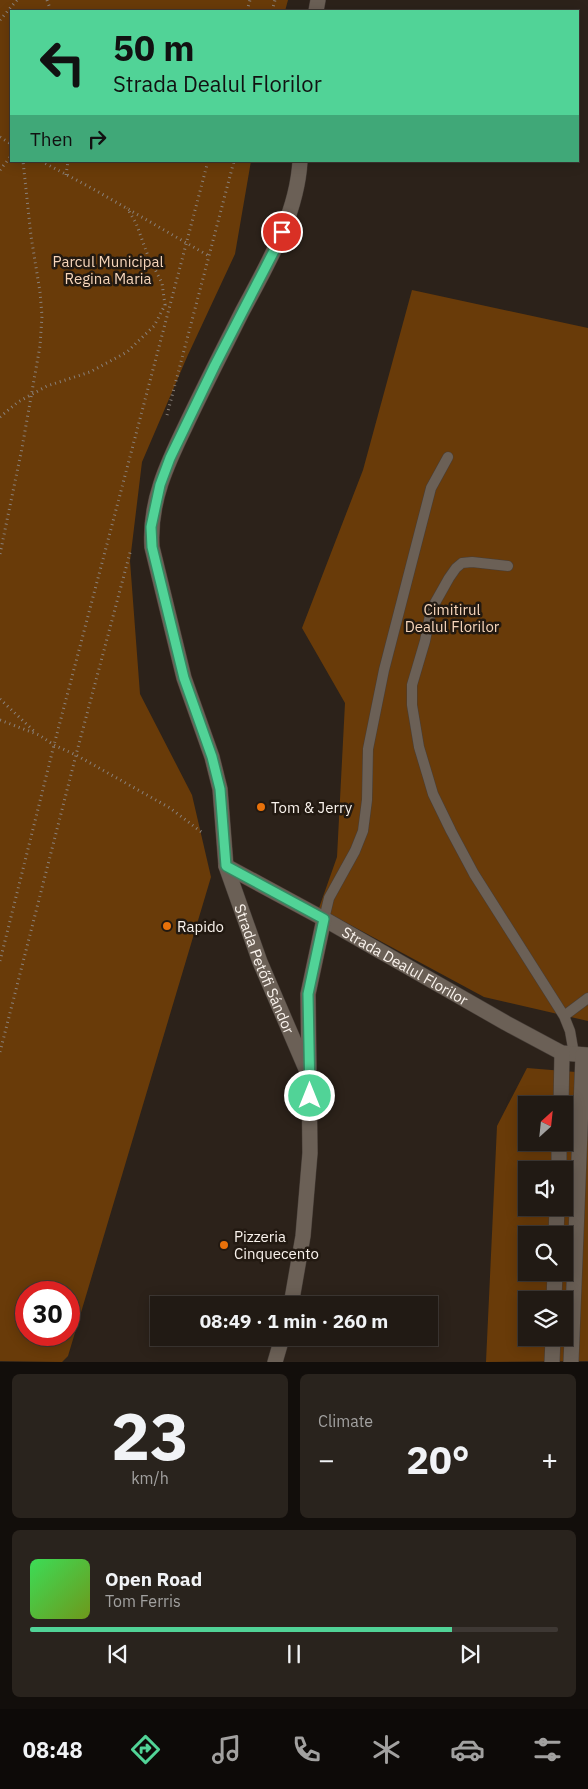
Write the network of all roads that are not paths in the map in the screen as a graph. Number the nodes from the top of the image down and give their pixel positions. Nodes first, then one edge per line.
1 (300, 162) edge
2 (448, 457) dead end
3 (508, 566) dead end
4 (226, 866) junction
5 (324, 919) junction
6 (588, 998) edge
7 (564, 1016) junction
8 (577, 1054) edge
9 (309, 1076) junction
10 (564, 1096) edge
11 (292, 1296) edge
12 (280, 1346) edge
13 (553, 1346) edge
14 (275, 1362) edge
15 (552, 1362) edge
16 (571, 1362) edge

1 - 4 street, Strada Petőfi Sándor
2 - 5 lane
3 - 7 lane
4 - 5 street, Strada Dealul Florilor
4 - 9 street, Strada Petőfi Sándor
5 - 8 street, Strada Dealul Florilor
5 - 9 street
6 - 7 lane
7 - 8 lane
8 - 10 street
8 - 16 street
9 - 11 street, Strada Petőfi Sándor
12 - 14 street
13 - 15 street

